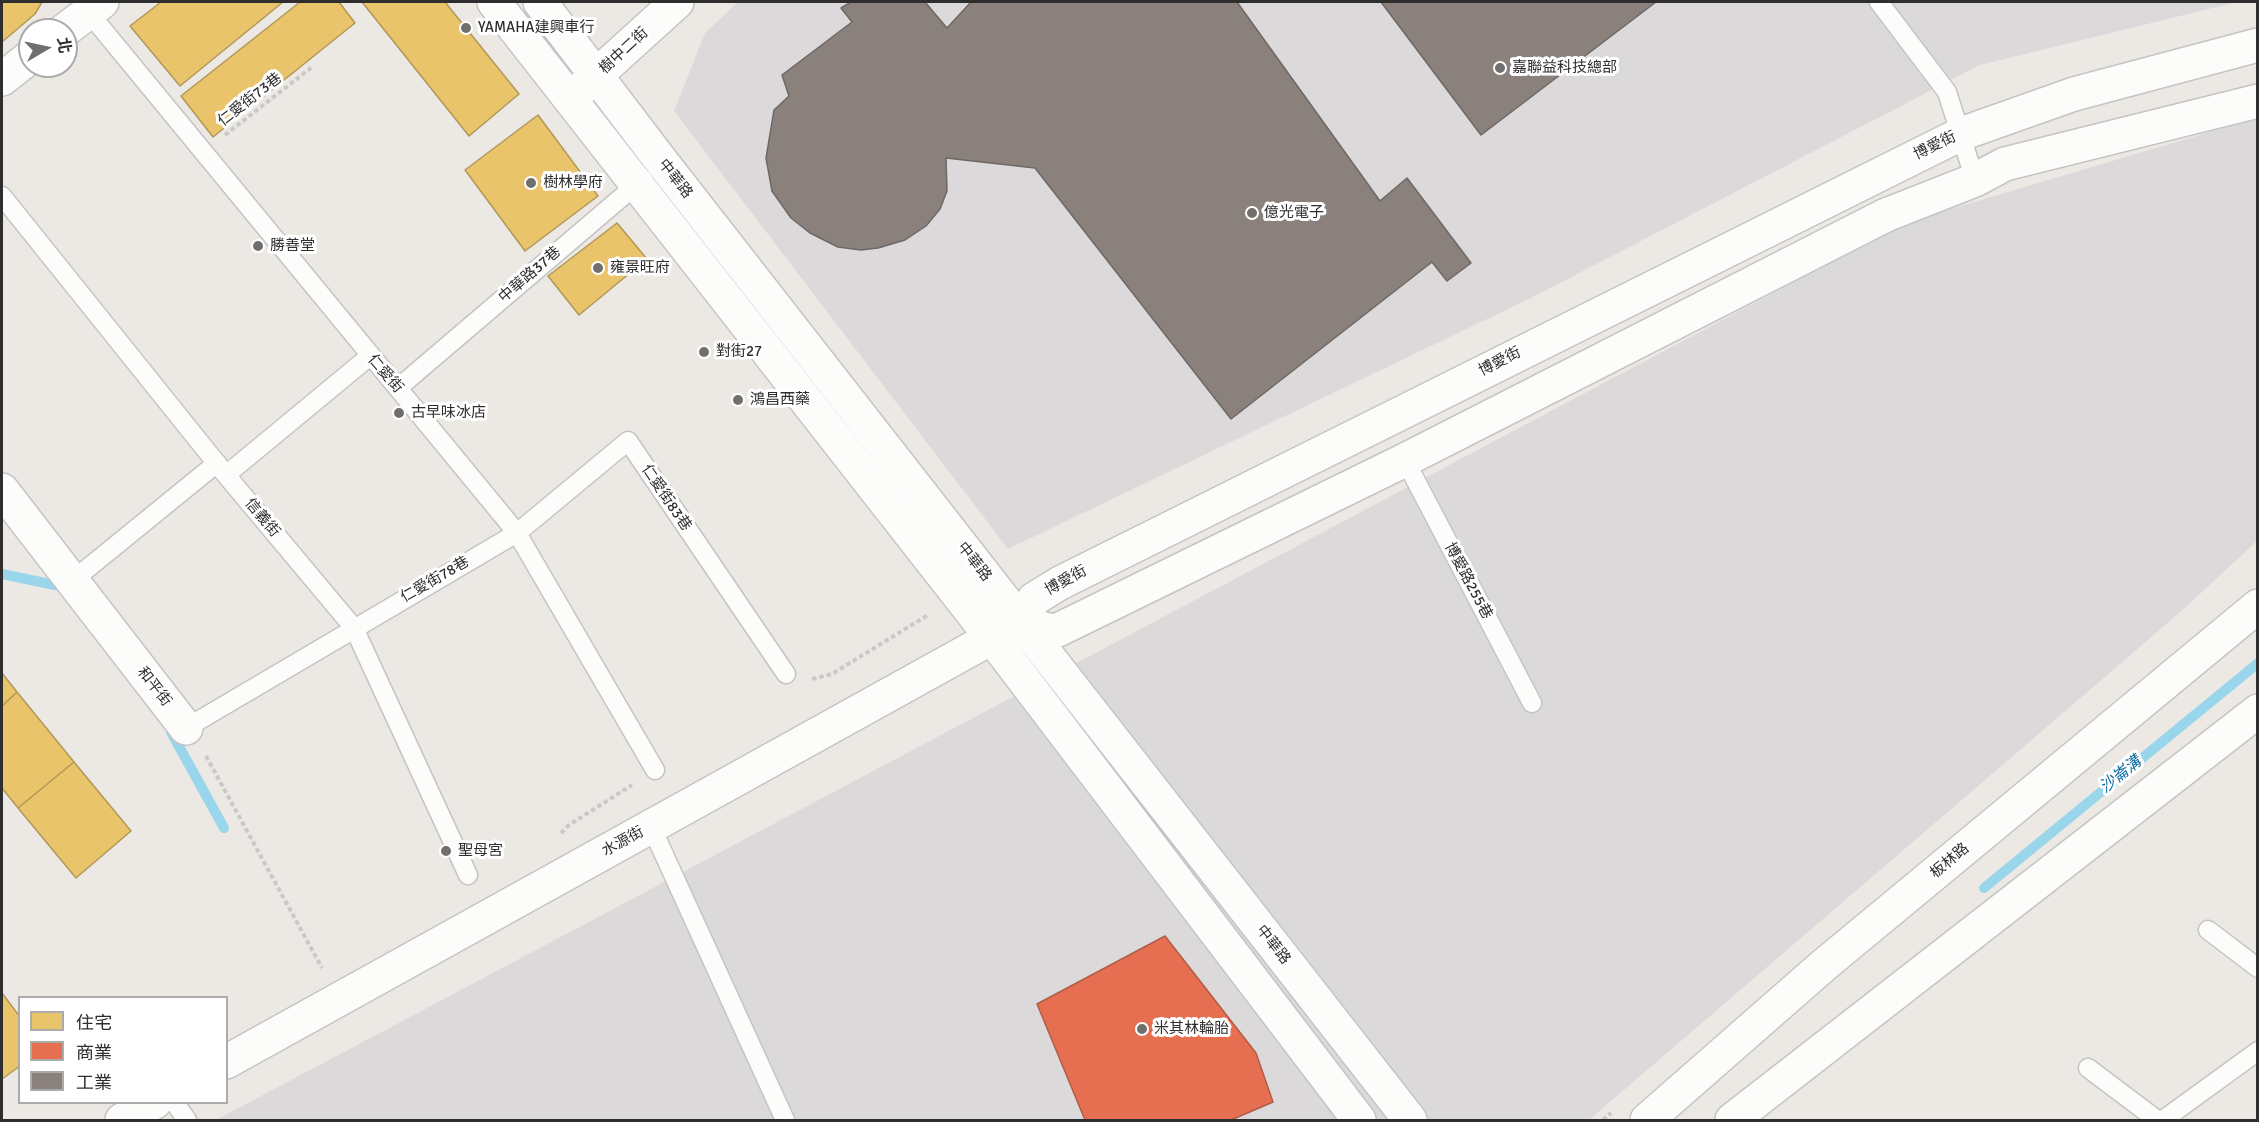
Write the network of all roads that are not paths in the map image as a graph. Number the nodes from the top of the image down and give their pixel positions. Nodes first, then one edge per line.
1 (494, 2) edge
2 (540, 2) edge
3 (677, 2) edge
4 (1879, 2) edge
5 (84, 11) edge
6 (2258, 45) edge
7 (18, 66) edge
8 (597, 77) junction
9 (2, 79) edge
10 (570, 99) junction
11 (2258, 101) edge
12 (1961, 134) junction
13 (662, 162) junction
14 (1975, 180) junction
15 (637, 184) junction
16 (2, 196) edge
17 (370, 356) junction
18 (398, 388) junction
19 (1405, 460) junction
20 (221, 469) junction
21 (2, 490) edge
22 (516, 533) junction
23 (72, 581) junction
24 (2258, 606) edge
25 (1021, 622) junction
26 (354, 628) junction
27 (992, 638) junction
28 (786, 674) road end
29 (1532, 703) dead end
30 (2258, 711) edge
31 (194, 738) joint
32 (655, 770) road end
33 (651, 826) junction
34 (468, 875) dead end
35 (2208, 930) dead end
36 (2258, 968) edge
37 (2258, 1051) edge
38 (228, 1061) edge
39 (2088, 1068) dead end
40 (151, 1104) edge
41 (175, 1104) edge
42 (122, 1120) edge
43 (187, 1120) edge
44 (785, 1120) edge
45 (1359, 1120) edge
46 (1410, 1120) edge
47 (1647, 1120) edge
48 (1732, 1120) edge
49 (2157, 1120) edge
50 (2163, 1120) edge

1 - 10 street
2 - 8 street, 中華路
3 - 8 street, 樹中二街
4 - 12 lane
5 - 17 lane, 仁愛街
6 - 12 street, 博愛街
7 - 9 street
8 - 10 street, 樹中二街
8 - 13 street, 中華路
10 - 15 street
11 - 14 street
12 - 14 lane
12 - 25 street, 博愛街
13 - 15 lane, 中華路37巷
13 - 25 street, 中華路
14 - 19 street
15 - 18 lane, 中華路37巷
15 - 27 street
16 - 20 lane, 信義街
17 - 18 lane, 仁愛街
17 - 20 lane
18 - 22 lane, 仁愛街
19 - 25 street
19 - 29 lane, 博愛路255巷
20 - 23 lane
20 - 26 lane, 信義街
21 - 23 street, 和平街
22 - 26 lane, 仁愛街78巷
22 - 28 lane, 仁愛街83巷
22 - 32 lane, 仁愛街
23 - 31 street, 和平街
24 - 47 street, 板林路
25 - 27 street, 水源街
25 - 46 street, 中華路
26 - 31 lane
26 - 34 lane, 信義街
27 - 33 street, 水源街
27 - 45 street
30 - 48 street
33 - 38 street, 水源街
33 - 44 lane
35 - 36 lane
37 - 50 lane
39 - 49 lane
40 - 42 street
41 - 43 lane

